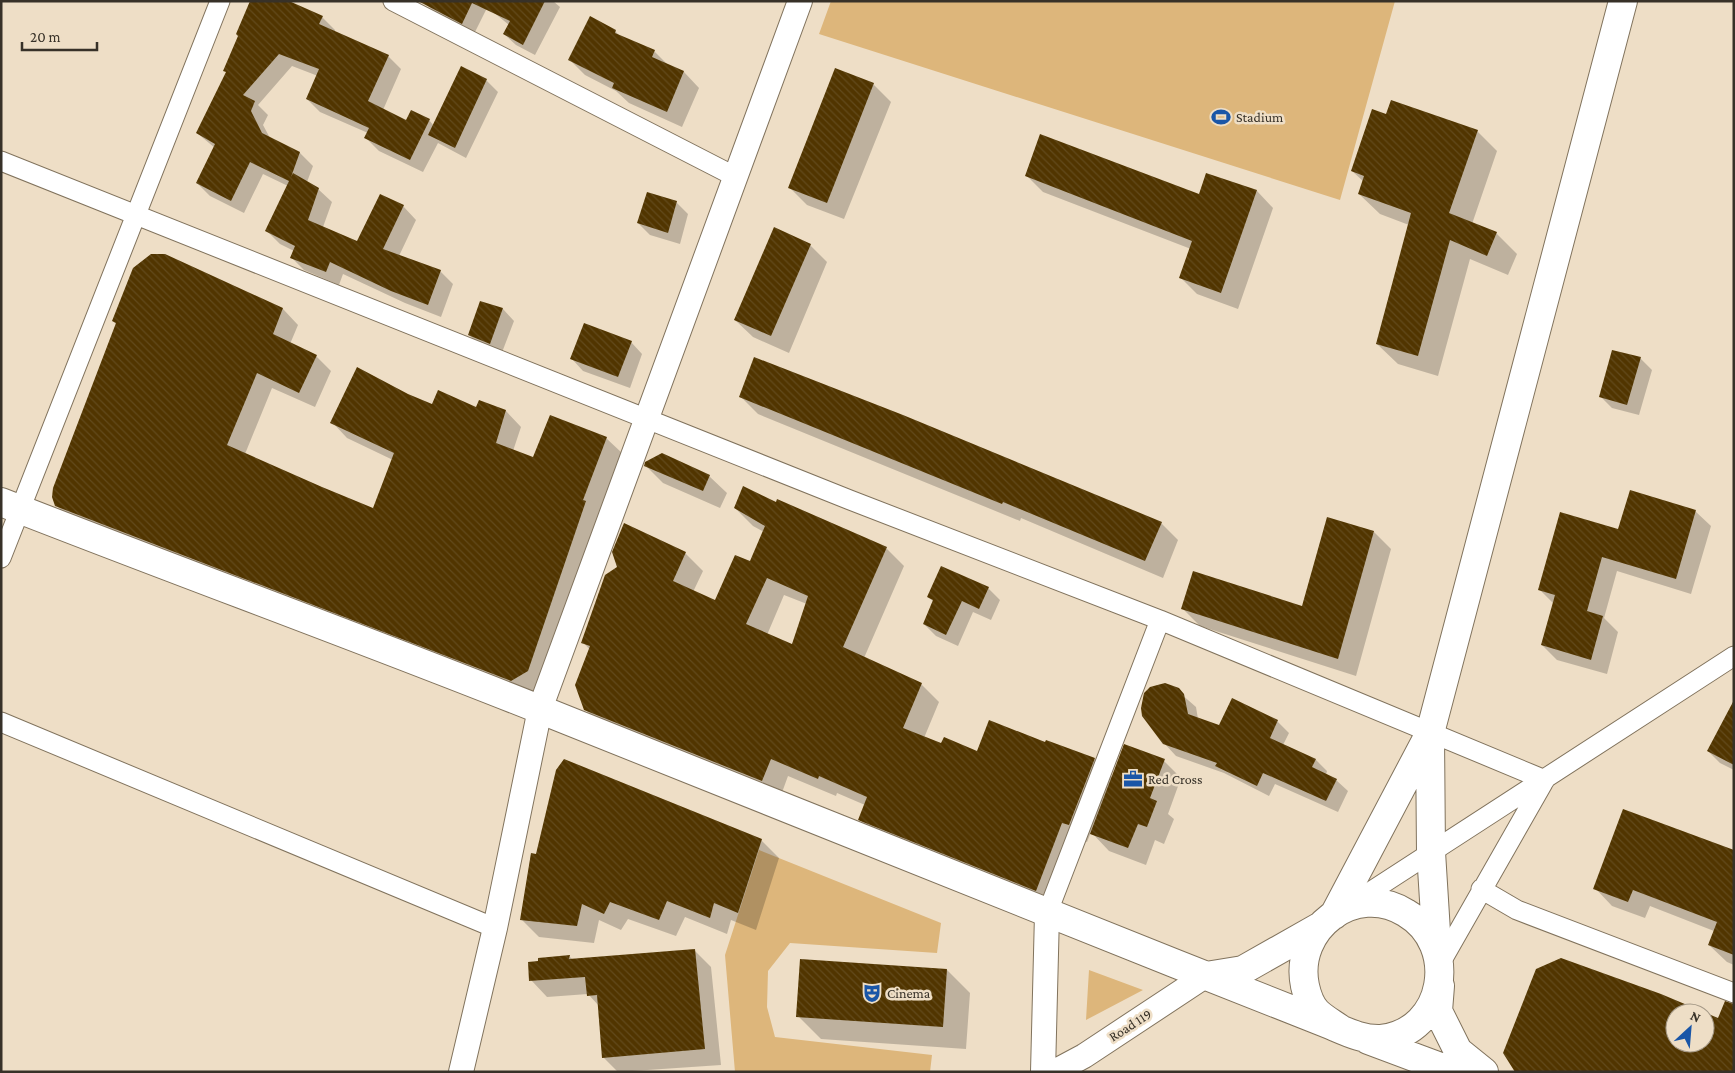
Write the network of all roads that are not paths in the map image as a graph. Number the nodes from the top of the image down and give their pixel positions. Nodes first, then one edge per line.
1 (220, 1) edge
2 (393, 1) edge
3 (800, 1) edge
4 (1623, 1) edge
5 (1, 161) edge
6 (736, 177) junction
7 (137, 217) junction
8 (646, 419) junction
9 (11, 506) edge
10 (1, 558) edge
11 (1160, 620) junction
12 (1730, 663) edge
13 (540, 709) junction
14 (1, 722) edge
15 (1430, 733) junction
16 (1545, 780) junction
17 (1431, 852) junction
18 (1481, 889) junction
19 (1047, 914) junction
20 (1334, 916) junction
21 (495, 928) junction
22 (1440, 962) junction
23 (1205, 976) junction
24 (1734, 993) edge
25 (1351, 1033) junction
26 (461, 1072) edge
27 (1043, 1072) edge
28 (1054, 1072) edge
29 (1454, 1072) edge
30 (1484, 1072) edge

1 - 7 street
2 - 6 street
3 - 6 street
4 - 15 main road
5 - 7 street
6 - 8 street
7 - 8 street
7 - 9 street
8 - 11 street
8 - 13 street
9 - 10 street
9 - 13 main road
11 - 15 street
11 - 19 street
12 - 16 street
13 - 19 main road
13 - 21 street
14 - 21 street
15 - 16 street
15 - 17 main road
15 - 20 main road
16 - 17 street
16 - 18 street
17 - 20 street
17 - 22 main road
18 - 22 street
18 - 24 street
19 - 23 main road
19 - 27 street
20 - 22 main road
20 - 23 main road
20 - 25 main road
21 - 26 street
22 - 25 main road
22 - 30 main road
23 - 25 main road
23 - 28 street, Road 119
25 - 29 main road

